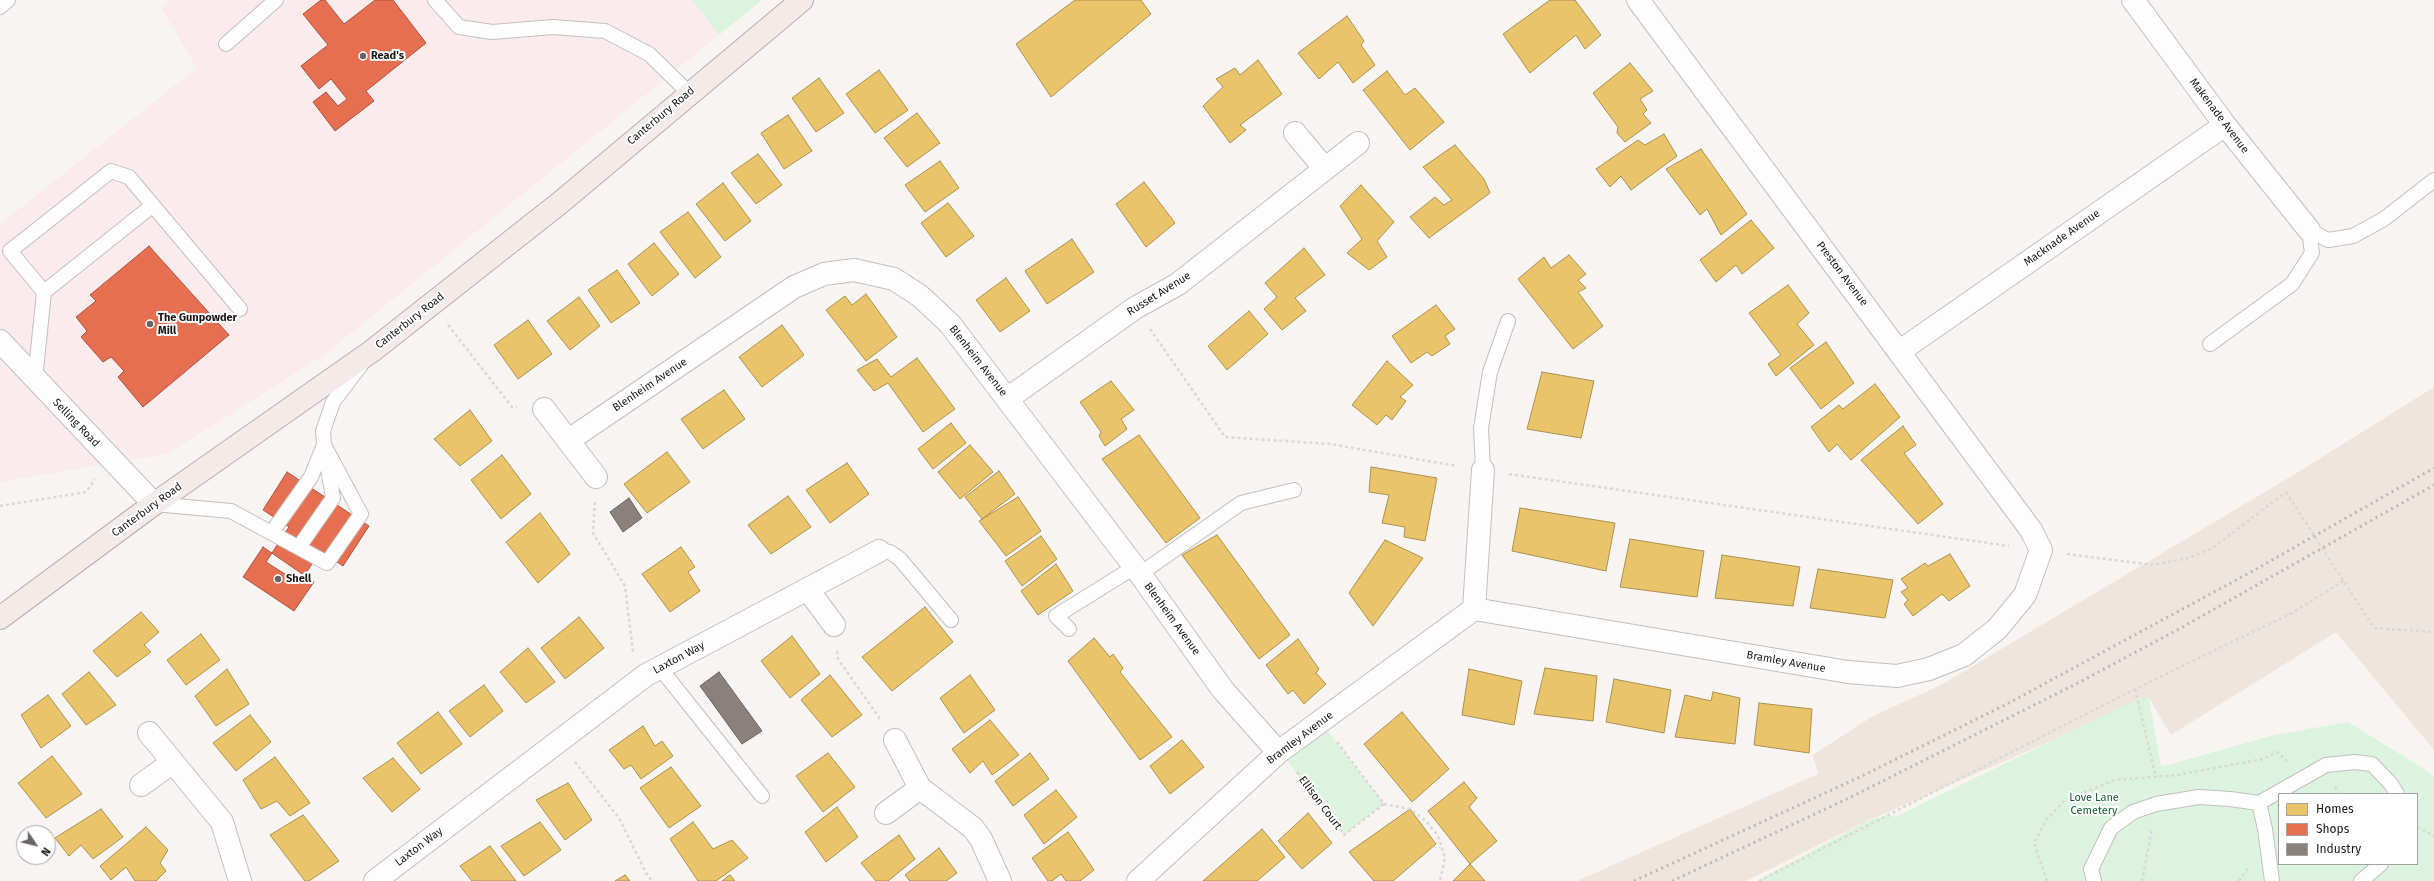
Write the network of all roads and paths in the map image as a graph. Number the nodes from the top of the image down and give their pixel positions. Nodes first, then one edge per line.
1 (8, 0) edge
2 (276, 0) edge
3 (435, 0) edge
4 (802, 0) edge
5 (1638, 0) edge
6 (2133, 0) edge
7 (0, 7) edge
8 (226, 44) dead end
9 (689, 93) junction
10 (2225, 125) junction
11 (1295, 133) dead end
12 (1358, 143) dead end
13 (1324, 169) junction
14 (2434, 180) edge
15 (153, 205) junction
16 (2309, 230) junction
17 (44, 292) junction
18 (432, 304) junction
19 (1135, 308) junction
20 (240, 309) dead end
21 (1508, 322) dead end
22 (0, 341) edge
23 (2210, 344) dead end
24 (372, 351) junction
25 (1900, 351) junction
26 (35, 380) junction
27 (1008, 399) junction
28 (544, 409) joint
29 (569, 440) junction
30 (324, 445) junction
31 (109, 457) junction
32 (1483, 470) junction
33 (596, 477) joint
34 (1294, 490) dead end
35 (154, 504) junction
36 (0, 506) edge
37 (272, 532) junction
38 (299, 547) junction
39 (2041, 550) junction
40 (880, 551) joint
41 (1137, 571) junction
42 (2345, 580) junction
43 (808, 590) junction
44 (1474, 609) junction
45 (0, 618) edge
46 (951, 620) dead end
47 (834, 625) joint
48 (1069, 629) dead end
49 (2434, 632) edge
50 (653, 672) junction
51 (1321, 721) junction
52 (149, 733) dead end
53 (895, 740) joint
54 (559, 741) junction
55 (1279, 751) junction
56 (173, 762) junction
57 (141, 785) dead end
58 (920, 788) junction
59 (2396, 793) edge
60 (762, 796) dead end
61 (2259, 803) junction
62 (1384, 804) junction
63 (886, 813) dead end
64 (2418, 828) edge
65 (2434, 836) edge
66 (2380, 865) edge
67 (240, 881) edge
68 (375, 881) edge
69 (652, 881) edge
70 (1000, 881) edge
71 (1138, 881) edge
72 (1440, 881) edge
73 (1759, 881) edge
74 (2094, 881) edge
75 (2272, 881) edge
76 (2361, 881) edge

1 - 7 lane
2 - 8 lane
3 - 9 lane
4 - 9 main road, Canterbury Road
5 - 25 street, Preston Avenue
6 - 10 street, Makenade Avenue
9 - 18 main road, Canterbury Road
10 - 16 street, Makenade Avenue
10 - 25 street, Macknade Avenue
11 - 13 street
12 - 13 street, Russet Avenue
13 - 19 street, Russet Avenue
14 - 16 lane
15 - 17 lane
15 - 17 lane
15 - 20 lane
16 - 23 lane
17 - 26 lane
18 - 24 main road, Canterbury Road
18 - 28 path
19 - 27 street, Russet Avenue
19 - 32 path
21 - 32 lane
22 - 26 street, Selling Road
24 - 30 lane
24 - 35 main road, Canterbury Road
25 - 39 street, Preston Avenue
26 - 31 street, Selling Road
27 - 29 street, Blenheim Avenue
27 - 41 street, Blenheim Avenue
28 - 29 street
29 - 33 street
30 - 37 lane
30 - 38 lane
30 - 38 lane
31 - 35 street, Selling Road
31 - 36 path
32 - 39 path
32 - 44 street
33 - 50 path
34 - 41 lane
35 - 37 lane
35 - 45 main road, Canterbury Road
37 - 38 lane
39 - 42 path, bridge
39 - 44 street, Bramley Avenue
40 - 43 street, Laxton Way
40 - 46 lane
41 - 48 lane
41 - 55 street, Blenheim Avenue
42 - 49 path, bridge
42 - 73 path
43 - 47 street
43 - 50 street, Laxton Way
44 - 51 street, Bramley Avenue
47 - 53 path
50 - 54 street, Laxton Way
50 - 60 lane
51 - 55 street, Bramley Avenue
51 - 62 path
52 - 56 street
53 - 58 street
54 - 68 street, Laxton Way
54 - 69 path
55 - 62 path, Ellison Court
55 - 71 street, Bramley Avenue
56 - 57 street
56 - 67 street
58 - 63 street
58 - 70 street
59 - 61 lane
61 - 74 lane
61 - 75 lane
62 - 72 path
64 - 65 path
66 - 76 lane

